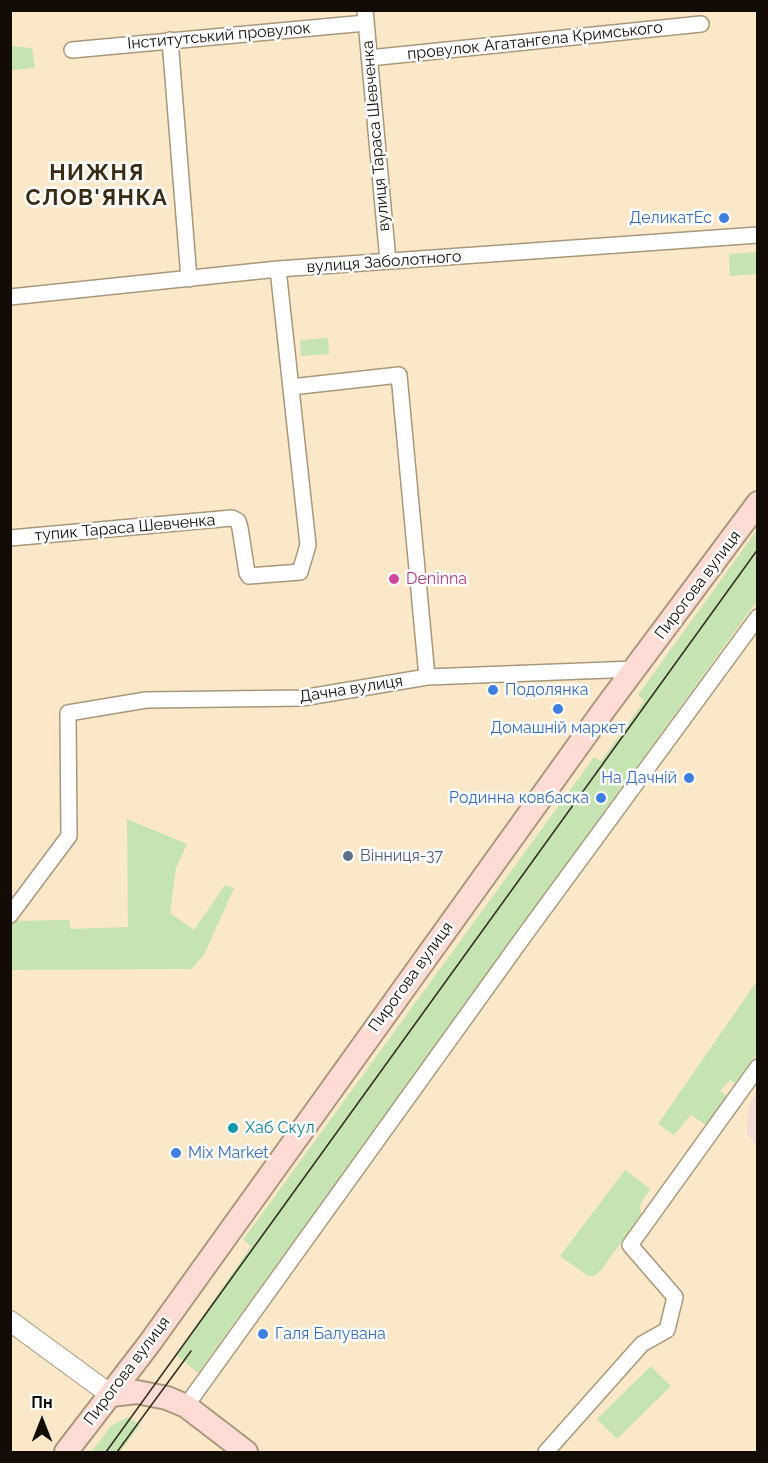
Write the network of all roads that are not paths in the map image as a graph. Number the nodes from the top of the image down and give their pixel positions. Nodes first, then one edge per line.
1 (365, 17) edge
2 (701, 24) dead end
3 (170, 40) junction
4 (72, 50) dead end
5 (369, 58) junction
6 (758, 235) edge
7 (388, 261) junction
8 (279, 269) junction
9 (189, 279) junction
10 (10, 297) edge
11 (291, 387) junction
12 (758, 503) edge
13 (10, 538) edge
14 (758, 617) edge
15 (635, 669) junction
16 (427, 677) junction
17 (10, 915) edge
18 (758, 1067) edge
19 (10, 1321) edge
20 (111, 1395) junction
21 (186, 1407) junction
22 (66, 1452) edge
23 (246, 1452) edge
24 (546, 1452) edge

1 - 3 street, Інститутський провулок
1 - 5 street, вулиця Тараса Шевченка
2 - 5 street, провулок Агатангела Кримського
3 - 4 street, Інститутський провулок
3 - 9 street
5 - 7 street, вулиця Тараса Шевченка
6 - 7 street, вулиця Заболотного
7 - 8 street, вулиця Заболотного
8 - 9 street, вулиця Заболотного
8 - 11 street
9 - 10 street, вулиця Заболотного
11 - 13 street, тупик Тараса Шевченка
11 - 16 street
12 - 15 main road, Пирогова вулиця
14 - 21 street
15 - 16 street, Дачна вулиця
15 - 20 main road, Пирогова вулиця
16 - 17 street, Дачна вулиця
18 - 24 street
19 - 20 street
20 - 21 main road
20 - 22 main road, Пирогова вулиця
21 - 23 main road

